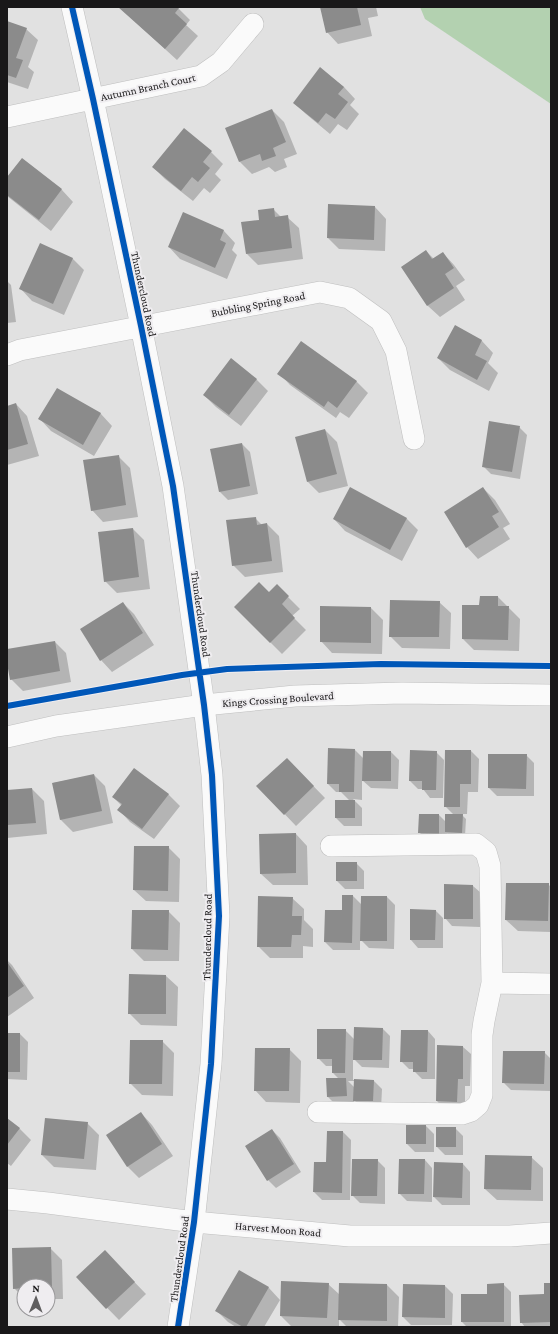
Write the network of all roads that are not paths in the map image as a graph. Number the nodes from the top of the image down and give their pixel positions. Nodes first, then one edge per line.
1 (72, 7) edge
2 (253, 24) dead end
3 (93, 98) junction
4 (7, 117) edge
5 (141, 326) junction
6 (7, 355) edge
7 (414, 439) dead end
8 (551, 695) edge
9 (204, 705) junction
10 (7, 737) edge
11 (331, 846) dead end
12 (492, 983) junction
13 (551, 984) edge
14 (318, 1112) dead end
15 (7, 1199) edge
16 (194, 1222) junction
17 (551, 1233) edge
18 (178, 1327) edge

1 - 3 street, Thundercloud Road
2 - 3 street, Autumn Branch Court
3 - 4 street, Autumn Branch Court
3 - 5 street, Thundercloud Road
5 - 6 street, Bubbling Spring Road
5 - 7 street, Bubbling Spring Road
5 - 9 street, Thundercloud Road
8 - 9 street, Kings Crossing Boulevard
9 - 10 street, Kings Crossing Boulevard
9 - 16 street, Thundercloud Road
11 - 12 street
12 - 13 street
12 - 14 street
15 - 16 street, Harvest Moon Road
16 - 17 street, Harvest Moon Road
16 - 18 street, Thundercloud Road

